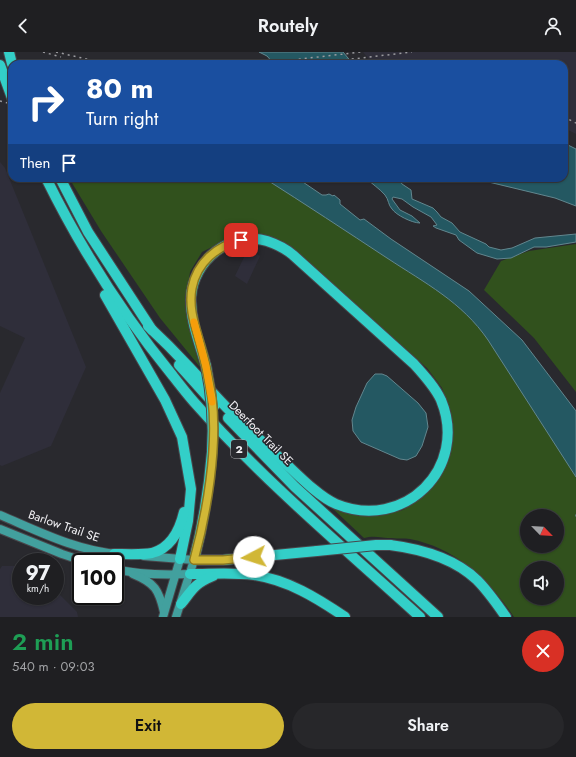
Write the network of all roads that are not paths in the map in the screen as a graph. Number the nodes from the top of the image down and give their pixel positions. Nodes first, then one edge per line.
1 (0, 65) edge
2 (8, 87) edge
3 (48, 182) edge
4 (62, 182) edge
5 (87, 255) junction
6 (148, 326) junction
7 (188, 476) junction
8 (0, 515) edge
9 (0, 529) edge
10 (110, 553) edge
11 (124, 554) edge
12 (124, 555) edge
13 (72, 557) edge
14 (180, 559) junction
15 (194, 560) junction
16 (124, 571) edge
17 (127, 572) junction
18 (190, 574) junction
19 (218, 574) junction
20 (176, 575) junction
21 (181, 604) junction
22 (164, 615) edge
23 (176, 617) edge
24 (345, 617) edge
25 (420, 617) edge
26 (438, 617) edge
27 (506, 617) edge

1 - 2 highway
3 - 5 highway, 2
4 - 6 highway, Deerfoot Trail SE / 2
5 - 7 highway
5 - 25 highway, 2
6 - 15 highway, bridge
6 - 26 highway, Deerfoot Trail SE / 2
7 - 11 highway
7 - 14 highway
8 - 10 main road, Barlow Trail SE
9 - 13 main road
12 - 14 main road, Barlow Trail SE
14 - 15 main road, Barlow Trail SE
14 - 20 main road
15 - 18 main road
15 - 27 highway, bridge
16 - 17 main road
17 - 20 main road
17 - 22 main road
18 - 19 highway
18 - 20 main road
18 - 21 main road
19 - 21 highway
19 - 24 highway
20 - 22 main road
21 - 23 main road

